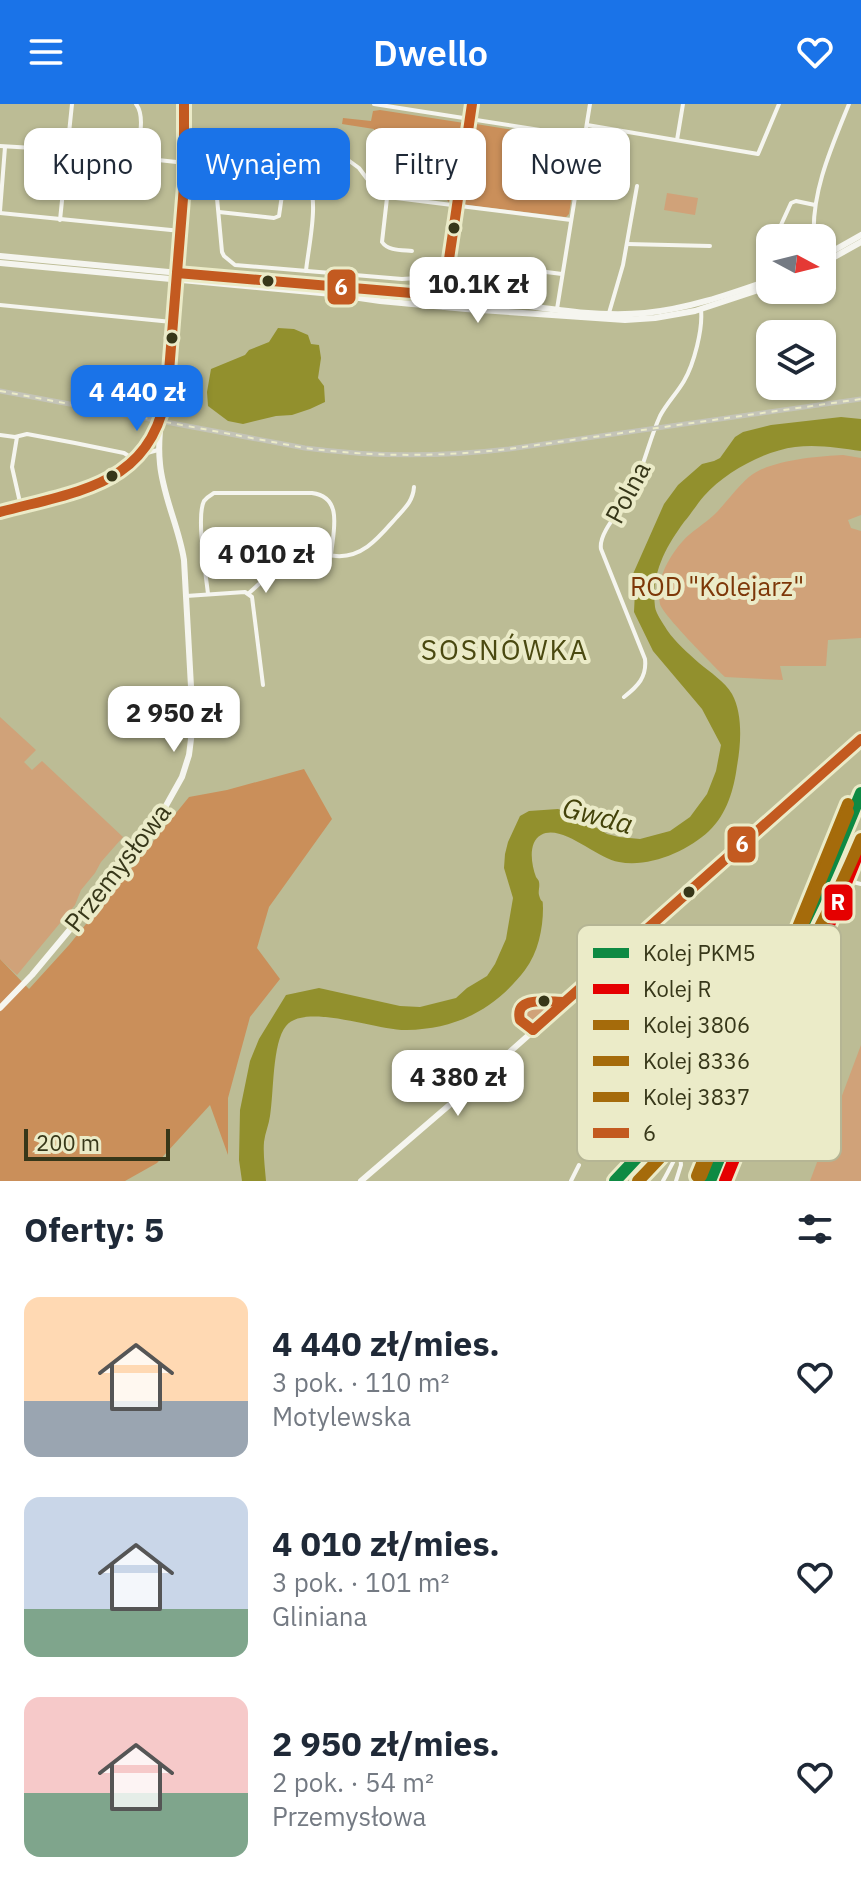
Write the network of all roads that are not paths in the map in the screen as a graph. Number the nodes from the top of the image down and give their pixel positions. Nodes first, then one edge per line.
1 (72, 104) edge
2 (136, 104) edge
3 (184, 104) edge
4 (374, 104) edge
5 (472, 104) edge
6 (590, 104) edge
7 (683, 104) edge
8 (779, 104) edge
9 (849, 104) edge
10 (387, 105) edge
11 (469, 119) junction
12 (587, 125) junction
13 (69, 128) edge
14 (140, 128) edge
15 (185, 128) edge
16 (527, 128) edge
17 (586, 128) edge
18 (677, 140) junction
19 (3, 147) edge
20 (24, 148) edge
21 (350, 161) edge
22 (366, 178) edge
23 (637, 186) dead end
24 (62, 200) edge
25 (183, 200) edge
26 (218, 200) edge
27 (282, 200) edge
28 (311, 200) edge
29 (387, 200) edge
30 (410, 200) edge
31 (574, 200) edge
32 (815, 205) junction
33 (456, 206) junction
34 (0, 212) edge
35 (219, 212) junction
36 (60, 220) junction
37 (571, 220) junction
38 (781, 224) edge
39 (814, 224) edge
40 (181, 231) junction
41 (861, 235) edge
42 (861, 242) edge
43 (627, 244) junction
44 (710, 246) dead end
45 (836, 249) edge
46 (412, 251) dead end
47 (0, 256) edge
48 (836, 256) edge
49 (0, 263) edge
50 (448, 266) junction
51 (306, 271) junction
52 (562, 274) junction
53 (177, 276) junction
54 (446, 281) junction
55 (756, 285) edge
56 (756, 290) edge
57 (403, 292) junction
58 (423, 294) junction
59 (445, 296) junction
60 (464, 297) junction
61 (387, 302) junction
62 (0, 305) edge
63 (697, 306) junction
64 (444, 307) junction
65 (557, 309) junction
66 (609, 313) junction
67 (172, 322) junction
68 (160, 422) junction
69 (0, 435) edge
70 (17, 437) junction
71 (147, 444) junction
72 (159, 448) junction
73 (135, 460) junction
74 (414, 487) dead end
75 (21, 507) junction
76 (0, 512) edge
77 (331, 555) junction
78 (249, 593) junction
79 (208, 594) junction
80 (186, 596) junction
81 (263, 685) dead end
82 (624, 697) dead end
83 (861, 739) edge
84 (861, 855) edge
85 (845, 882) junction
86 (861, 884) edge
87 (651, 925) edge
88 (828, 925) edge
89 (577, 990) edge
90 (564, 1002) junction
91 (0, 1008) edge
92 (533, 1030) junction
93 (675, 1161) edge
94 (681, 1161) edge
95 (579, 1165) dead end
96 (361, 1181) edge
97 (571, 1181) edge
98 (663, 1181) edge
99 (676, 1181) edge

1 - 13 street
2 - 14 street
3 - 15 street
4 - 10 street
5 - 11 street
6 - 12 street
7 - 18 street
8 - 18 street
9 - 32 street
10 - 11 street
11 - 16 street
11 - 33 street
12 - 17 street
12 - 18 street
19 - 20 street
19 - 34 street
21 - 22 street
23 - 43 street
24 - 36 street
25 - 40 street
26 - 35 street
27 - 35 street
28 - 51 street
29 - 46 street
30 - 33 street
31 - 37 street
32 - 38 street
32 - 39 street
33 - 37 street
33 - 50 street
34 - 36 street
35 - 51 street
36 - 40 street
37 - 52 street
40 - 53 street
41 - 45 street
42 - 48 street
43 - 44 street
43 - 66 street
47 - 53 street
49 - 53 street
50 - 51 street
50 - 52 street
50 - 54 street
52 - 65 street
53 - 57 street
53 - 61 street
53 - 67 street, Przemysłowa
54 - 58 street
54 - 59 street
54 - 60 street
55 - 63 street
56 - 63 street
57 - 58 street
57 - 61 street
58 - 59 street
59 - 60 street
59 - 64 street
60 - 65 street
61 - 64 street
62 - 67 street
63 - 64 street
63 - 66 street
63 - 82 street, Polna
65 - 66 street
67 - 68 street, Przemysłowa
68 - 71 street
68 - 72 street, Przemysłowa
69 - 70 street
70 - 73 street
70 - 75 street
71 - 72 street
71 - 73 street
72 - 73 street
72 - 80 street, Przemysłowa
73 - 75 street
74 - 77 street
75 - 76 street
77 - 78 street
77 - 79 street
78 - 79 street
78 - 81 street
79 - 80 street
80 - 91 street, Przemysłowa
83 - 87 street
84 - 85 street
85 - 86 street
85 - 88 street
89 - 90 street
90 - 92 street
90 - 92 street
92 - 96 street
93 - 98 street
94 - 99 street
95 - 97 street

